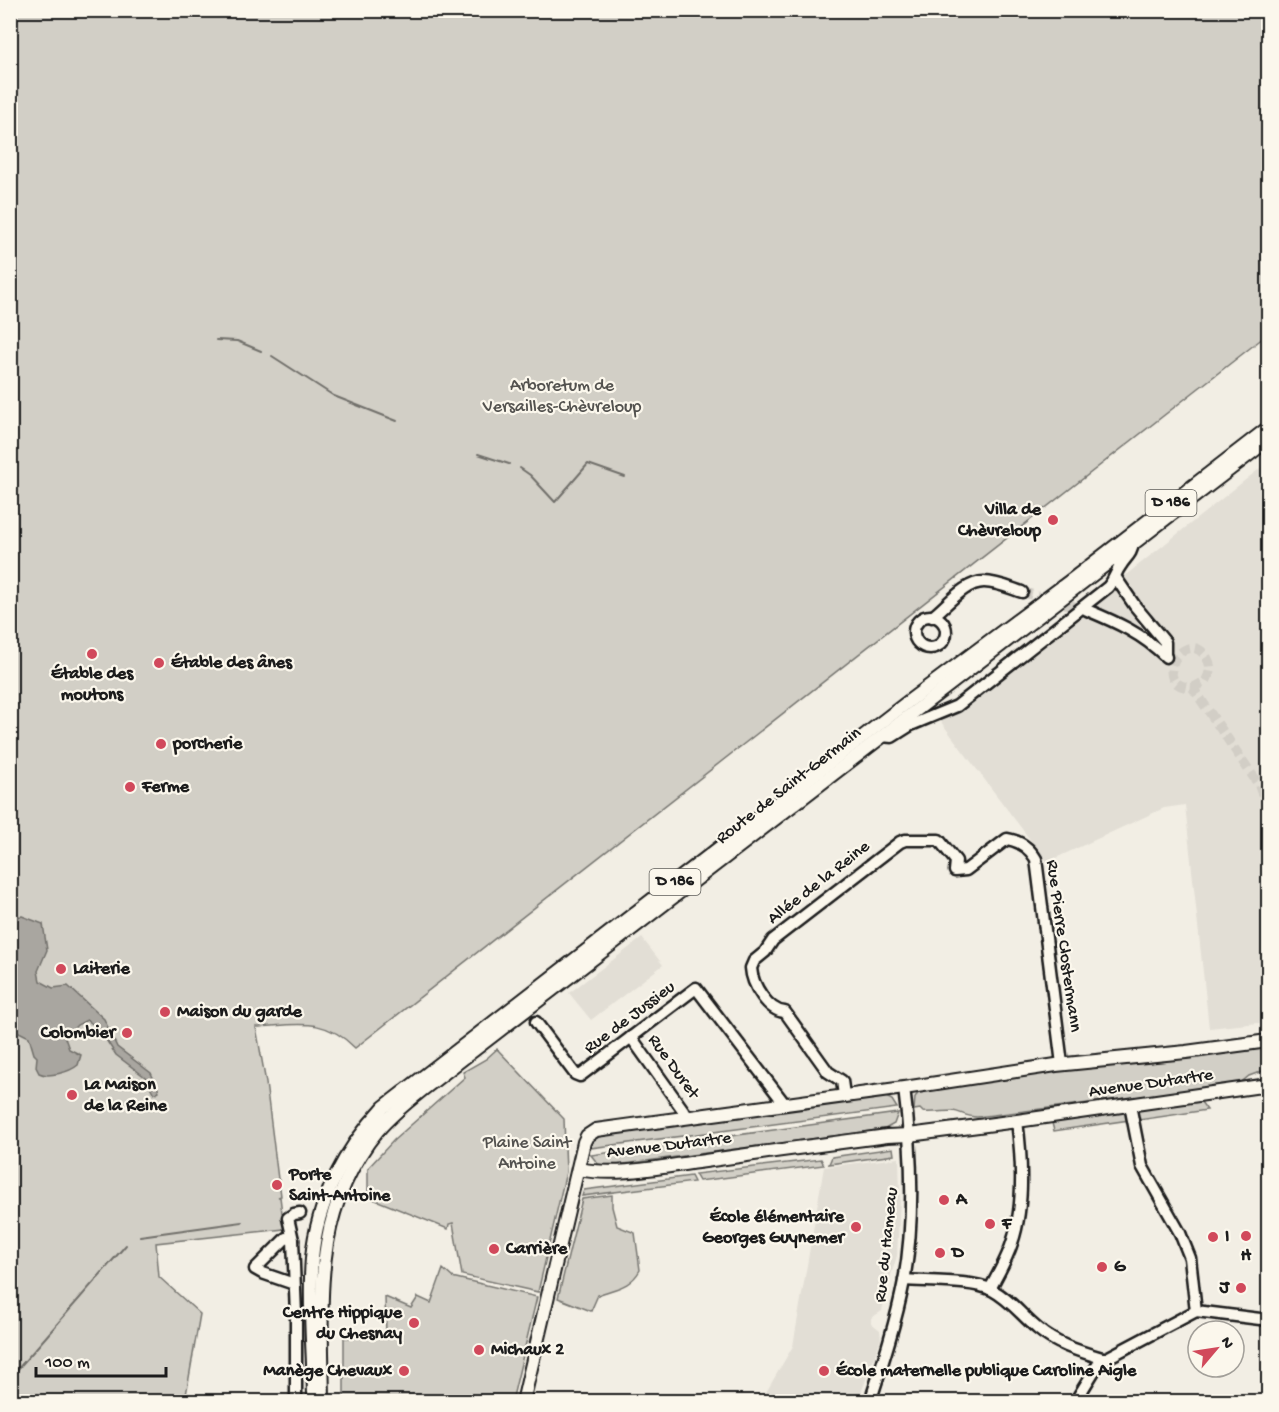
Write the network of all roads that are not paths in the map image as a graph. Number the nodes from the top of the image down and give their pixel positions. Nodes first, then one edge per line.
1 (1269, 428) edge
2 (1269, 440) edge
3 (1133, 543) junction
4 (1116, 578) junction
5 (1022, 592) tunnel mouth
6 (945, 608) junction
7 (1087, 610) tunnel mouth
8 (932, 617) junction
9 (944, 624) junction
10 (882, 736) junction
11 (1016, 840) joint
12 (536, 1022) dead end
13 (631, 1037) junction
14 (1269, 1041) edge
15 (1062, 1064) junction
16 (1269, 1085) edge
17 (904, 1088) junction
18 (844, 1095) junction
19 (784, 1103) junction
20 (1130, 1105) junction
21 (688, 1117) junction
22 (1017, 1121) junction
23 (909, 1136) junction
24 (578, 1169) junction
25 (300, 1213) dead end
26 (293, 1240) junction
27 (904, 1280) junction
28 (294, 1284) junction
29 (990, 1289) junction
30 (1196, 1311) junction
31 (1269, 1320) edge
32 (1102, 1358) junction
33 (296, 1401) edge
34 (314, 1401) edge
35 (323, 1401) edge
36 (523, 1401) edge
37 (870, 1401) edge
38 (1075, 1401) edge

1 - 34 main road, Route de Saint-Germain / D 186
2 - 3 main road, Route de Saint-Germain / D 186
3 - 4 street
3 - 10 main road, Route de Saint-Germain / D 186
4 - 7 street
4 - 10 street
5 - 6 street
6 - 8 street
6 - 9 street
8 - 9 street
8 - 9 street
10 - 35 main road, Route de Saint-Germain / D 186
11 - 15 street, Rue Pierre Clostermann
11 - 18 street, Allée de la Reine
12 - 13 street, Rue de Jussieu
13 - 19 street, Rue de Jussieu
13 - 21 street, Rue Duret
14 - 15 main road, Avenue Dutartre
15 - 17 main road, Avenue Dutartre
16 - 20 main road, Avenue Dutartre
17 - 18 main road, Avenue Dutartre
17 - 23 street, Rue du Hameau
18 - 19 main road, Avenue Dutartre
19 - 21 main road, Avenue Dutartre
20 - 22 main road, Avenue Dutartre
20 - 30 street
21 - 24 main road, Avenue Dutartre
22 - 23 main road, Avenue Dutartre
22 - 29 street
23 - 24 main road, Avenue Dutartre
23 - 27 street, Rue du Hameau
24 - 36 main road
25 - 26 street
26 - 28 street
26 - 28 street
27 - 29 street
27 - 37 street, Rue du Hameau
28 - 33 street
29 - 32 street
30 - 31 street
30 - 32 street
32 - 38 street

